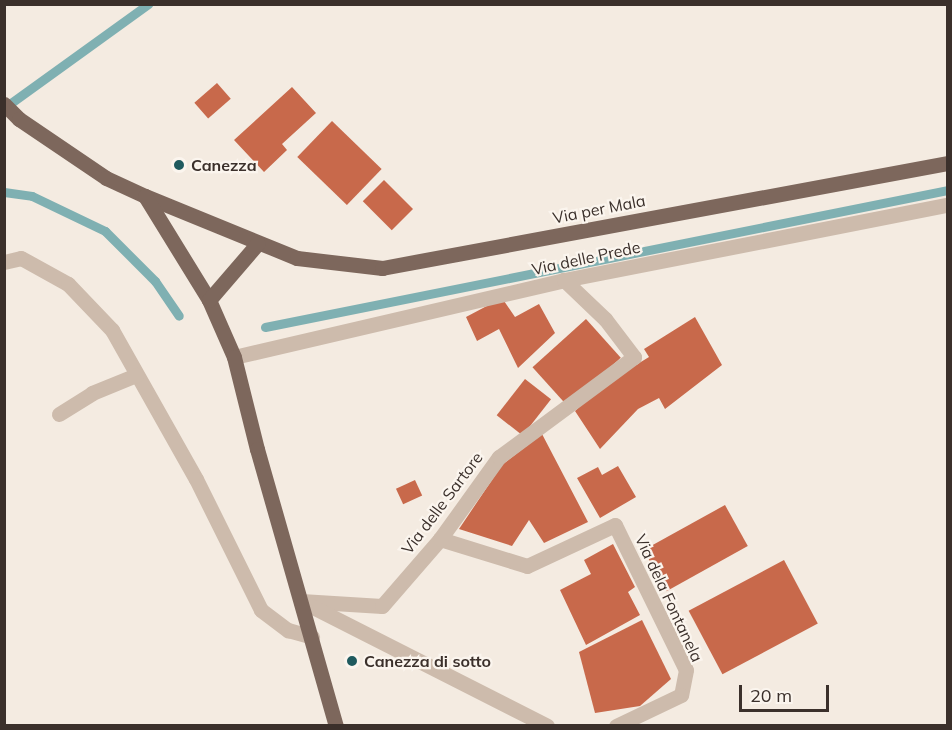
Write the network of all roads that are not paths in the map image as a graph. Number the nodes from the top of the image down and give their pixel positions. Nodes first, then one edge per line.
1 (4, 104) edge
2 (948, 163) edge
3 (146, 196) junction
4 (948, 205) edge
5 (258, 243) junction
6 (4, 262) edge
7 (564, 280) junction
8 (209, 300) junction
9 (234, 357) junction
10 (136, 375) junction
11 (59, 414) dead end
12 (440, 539) junction
13 (301, 602) junction
14 (312, 637) junction
15 (336, 726) edge
16 (548, 726) edge
17 (616, 726) edge

1 - 3 main road, Via per Mala
2 - 5 main road, Via per Mala
3 - 5 main road, Via per Mala
3 - 8 main road
4 - 7 street, Via delle Prede
5 - 8 main road
6 - 10 street
7 - 9 street, Via delle Prede
7 - 12 street, Via delle Sartore
8 - 9 main road
9 - 13 main road
10 - 11 street
10 - 14 street
12 - 13 street, Via delle Sartore
12 - 17 street, Via dela Fontanela
13 - 14 main road
13 - 16 street
14 - 15 main road

